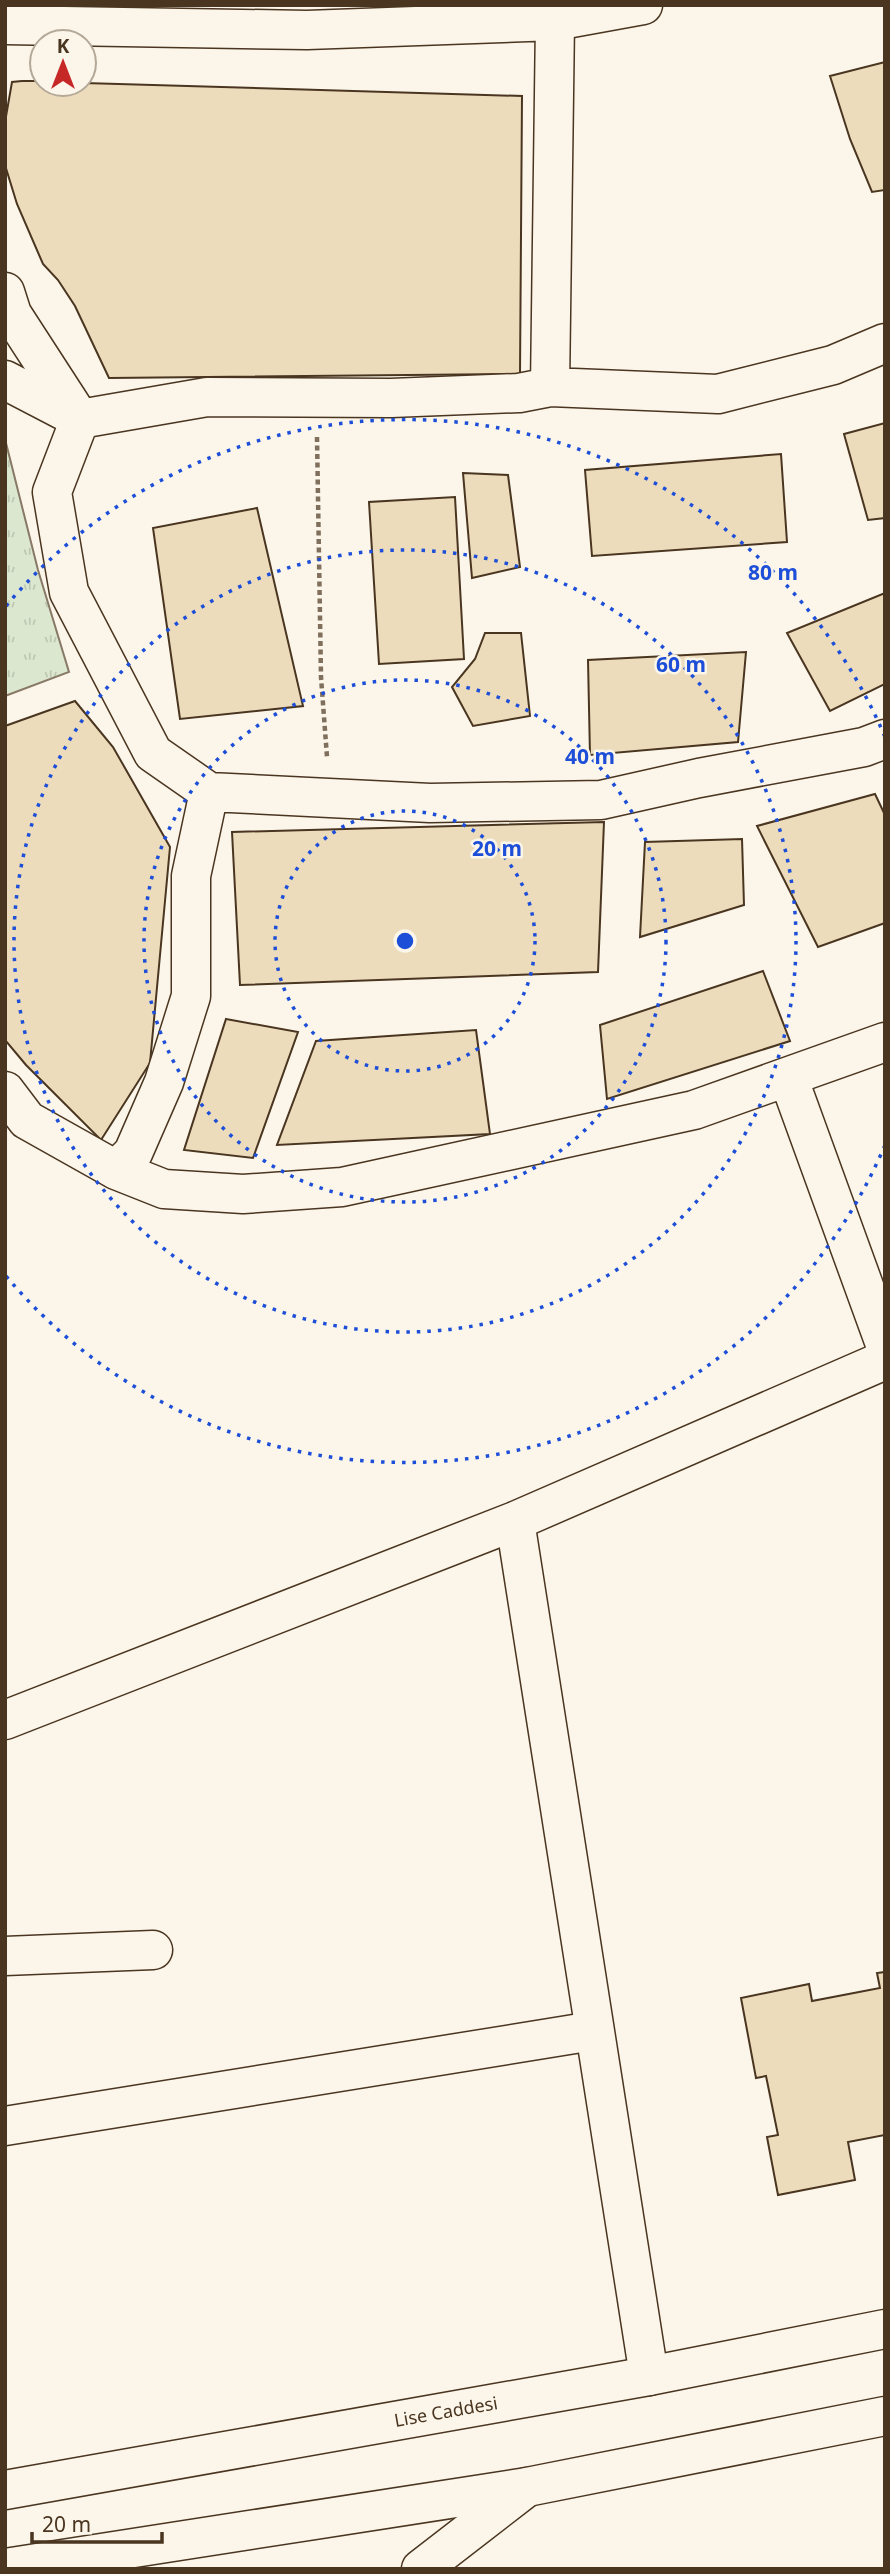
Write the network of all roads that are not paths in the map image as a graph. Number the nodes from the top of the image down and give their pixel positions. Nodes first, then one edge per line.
1 (643, 5) edge
2 (555, 21) junction
3 (5, 24) edge
4 (5, 292) edge
5 (885, 343) edge
6 (5, 380) edge
7 (550, 387) junction
8 (80, 419) junction
9 (885, 739) edge
10 (209, 792) junction
11 (885, 1042) edge
12 (788, 1077) junction
13 (5, 1091) edge
14 (116, 1170) junction
15 (885, 1343) edge
16 (885, 1360) edge
17 (515, 1521) junction
18 (5, 1720) edge
19 (153, 1950) dead end
20 (5, 1956) edge
21 (593, 2031) junction
22 (5, 2126) edge
23 (885, 2329) edge
24 (649, 2376) junction
25 (885, 2416) edge
26 (527, 2487) junction
27 (5, 2490) edge
28 (5, 2568) edge
29 (421, 2569) edge

1 - 2 street
2 - 3 street
2 - 7 street
4 - 8 street
5 - 7 street
6 - 8 street
7 - 8 street
8 - 10 street
9 - 10 street
10 - 14 street
11 - 12 street
12 - 14 street
12 - 15 street
13 - 14 street
16 - 17 street
17 - 18 street
17 - 21 street
19 - 20 street
21 - 22 street
21 - 24 street
23 - 24 street, Lise Caddesi
24 - 27 street, Lise Caddesi
25 - 26 street
26 - 28 street
26 - 29 street

